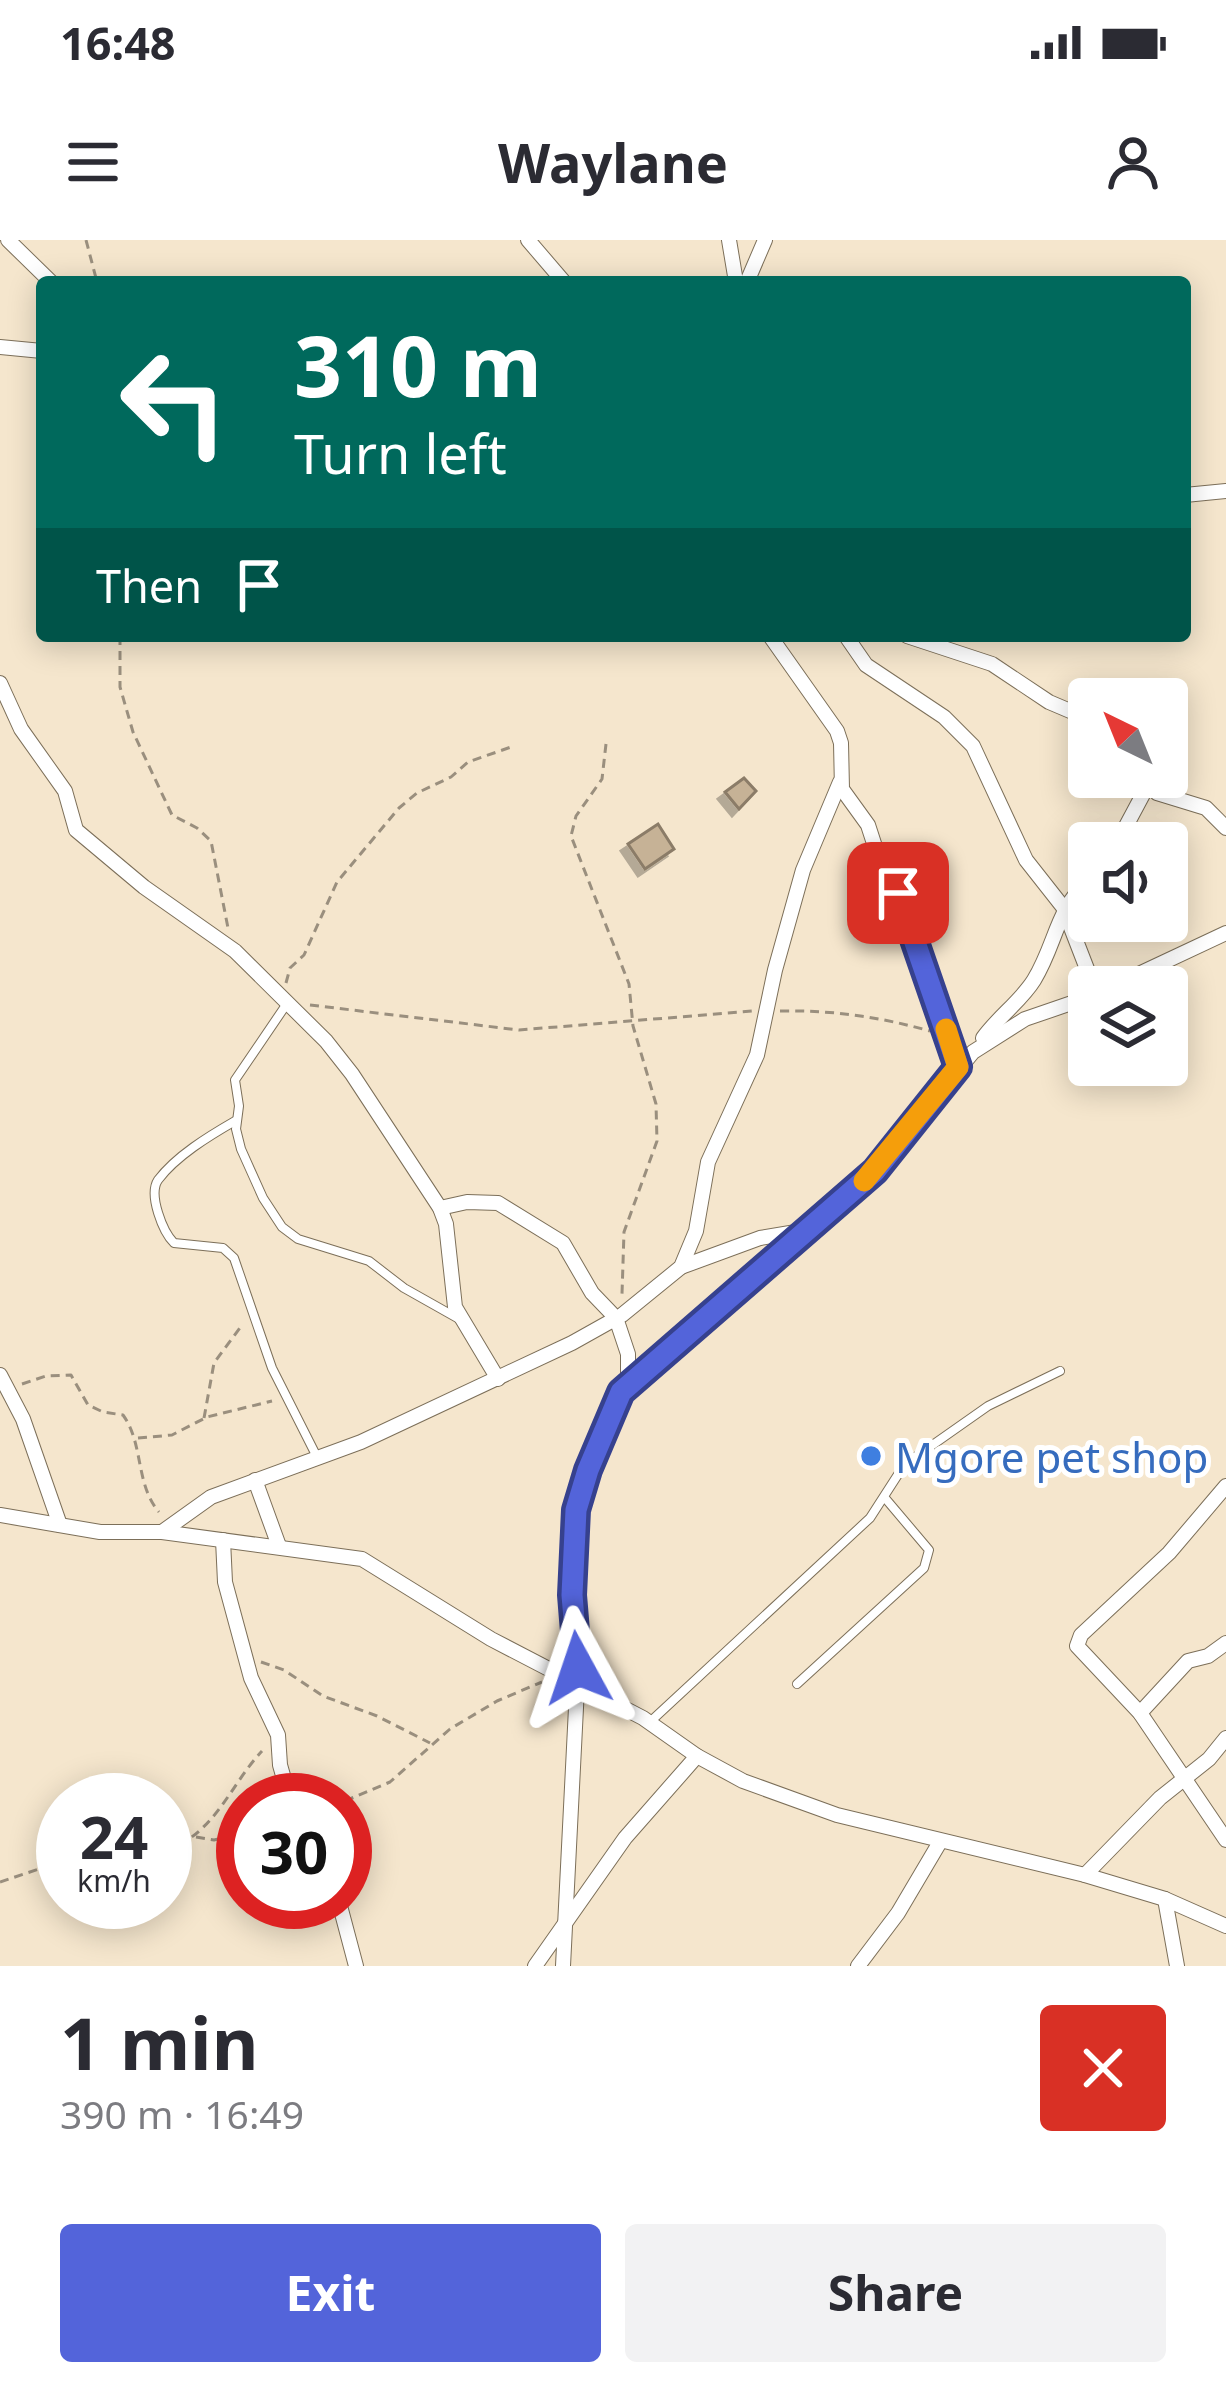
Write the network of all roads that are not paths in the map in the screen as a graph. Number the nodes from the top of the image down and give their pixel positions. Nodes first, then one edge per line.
1 (8, 240) edge
2 (528, 240) edge
3 (729, 240) edge
4 (765, 240) edge
5 (45, 276) edge
6 (559, 276) edge
7 (735, 276) edge
8 (750, 276) edge
9 (0, 347) edge
10 (36, 350) edge
11 (1226, 491) edge
12 (1191, 494) edge
13 (774, 642) edge
14 (850, 642) edge
15 (925, 642) edge
16 (0, 683) edge
17 (1068, 710) edge
18 (840, 782) junction
19 (1174, 798) edge
20 (1226, 828) edge
21 (1068, 902) edge
22 (1063, 907) junction
23 (1225, 935) edge
24 (1086, 966) edge
25 (1157, 966) edge
26 (288, 1001) junction
27 (1068, 1004) edge
28 (973, 1052) junction
29 (958, 1067) junction
30 (236, 1120) junction
31 (440, 1208) junction
32 (806, 1231) junction
33 (681, 1267) junction
34 (619, 1317) junction
35 (460, 1320) junction
36 (1060, 1370) dead end
37 (0, 1375) edge
38 (498, 1379) junction
39 (628, 1384) junction
40 (318, 1459) junction
41 (255, 1480) junction
42 (1226, 1486) edge
43 (885, 1498) junction
44 (0, 1515) edge
45 (60, 1526) junction
46 (167, 1527) junction
47 (223, 1540) junction
48 (279, 1546) junction
49 (1226, 1643) edge
50 (577, 1683) junction
51 (797, 1684) dead end
52 (1140, 1713) junction
53 (650, 1722) junction
54 (1226, 1738) edge
55 (697, 1756) junction
56 (282, 1773) edge
57 (1183, 1779) junction
58 (1226, 1840) edge
59 (940, 1842) junction
60 (1085, 1875) junction
61 (1165, 1899) junction
62 (568, 1917) junction
63 (1226, 1926) edge
64 (346, 1929) edge
65 (356, 1966) edge
66 (535, 1966) edge
67 (563, 1966) edge
68 (858, 1966) edge
69 (1177, 1966) edge

1 - 5 street
2 - 6 street
3 - 7 street
4 - 8 street
9 - 10 street
11 - 12 street
13 - 18 street
14 - 22 street
15 - 17 street
16 - 26 street
18 - 29 street
18 - 33 street
19 - 20 street
21 - 22 street
22 - 24 street
22 - 28 street
23 - 25 street
26 - 30 lane
26 - 31 street
27 - 28 street
28 - 29 street
29 - 32 street
30 - 35 lane
30 - 40 lane
31 - 34 street
31 - 35 street
32 - 33 street
32 - 39 street
33 - 34 street
34 - 38 street
34 - 39 street
35 - 38 street
36 - 43 lane
37 - 45 street
38 - 40 street
39 - 50 street
40 - 41 street
41 - 46 street
41 - 48 street
42 - 52 street
43 - 51 lane
43 - 53 lane
44 - 45 street
45 - 46 street
46 - 47 street
47 - 48 street
47 - 56 street
48 - 50 street
49 - 52 street
50 - 53 street
50 - 62 street
52 - 57 street
53 - 55 street
54 - 57 street
55 - 59 street
55 - 62 street
57 - 58 street
57 - 60 street
59 - 60 street
59 - 68 street
60 - 61 street
61 - 63 street
61 - 69 street
62 - 66 street
62 - 67 street
64 - 65 street

